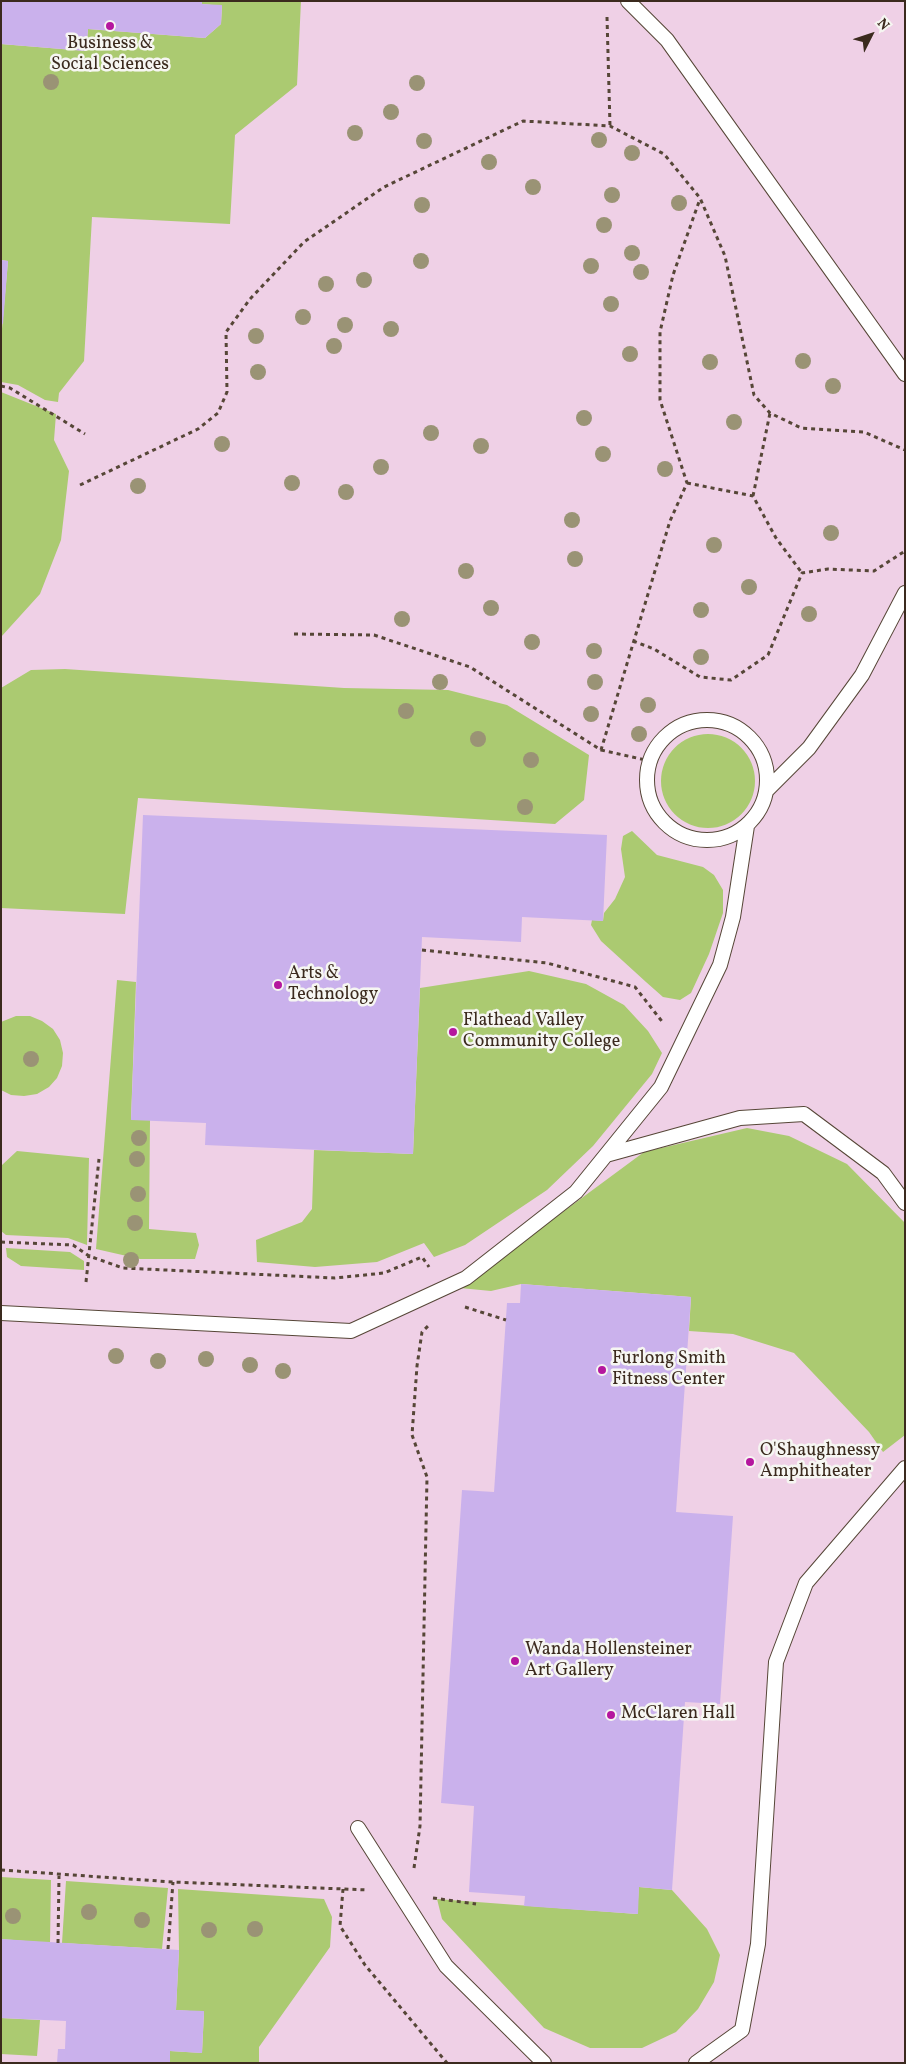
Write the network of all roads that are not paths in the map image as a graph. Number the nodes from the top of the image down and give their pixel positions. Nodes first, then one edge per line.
1 (628, 1) edge
2 (905, 374) edge
3 (905, 593) edge
4 (767, 790) junction
5 (747, 826) junction
6 (606, 1155) junction
7 (905, 1203) edge
8 (1, 1313) edge
9 (905, 1468) edge
10 (358, 1828) dead end
11 (544, 2063) edge
12 (696, 2063) edge

1 - 2 lane
3 - 4 lane
4 - 5 lane
4 - 5 lane
5 - 6 lane
6 - 7 lane
6 - 8 lane
9 - 12 lane
10 - 11 lane

